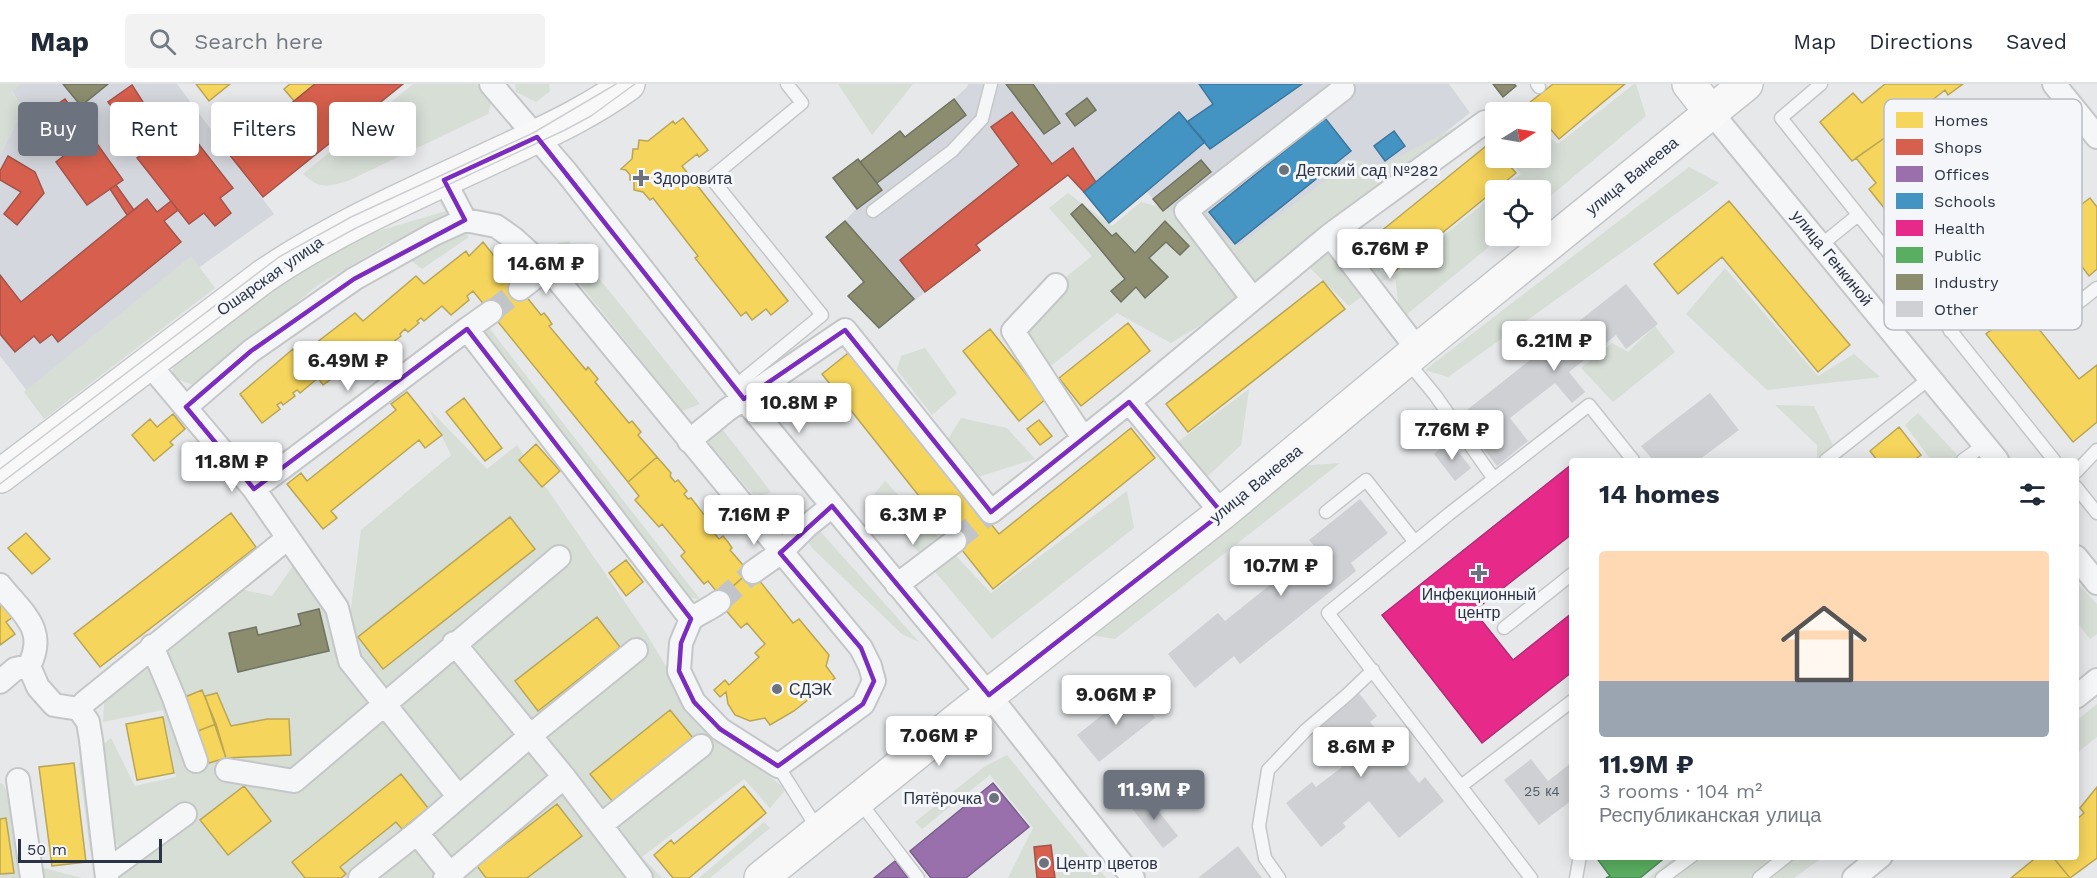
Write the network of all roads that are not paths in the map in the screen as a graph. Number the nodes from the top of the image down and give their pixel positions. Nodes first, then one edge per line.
1 (491, 84) edge
2 (627, 84) edge
3 (787, 84) edge
4 (991, 84) edge
5 (1689, 84) edge
6 (1746, 84) edge
7 (1821, 84) edge
8 (2054, 84) edge
9 (1343, 89) dead end
10 (2066, 99) edge
11 (1712, 112) junction
12 (2082, 119) edge
13 (1485, 122) dead end
14 (537, 137) junction
15 (2097, 137) edge
16 (444, 180) junction
17 (873, 211) dead end
18 (1858, 215) junction
19 (465, 220) junction
20 (1330, 235) junction
21 (1821, 245) junction
22 (1884, 248) edge
23 (547, 268) junction
24 (1056, 285) dead end
25 (2097, 288) edge
26 (520, 289) tunnel mouth
27 (1253, 299) junction
28 (2082, 300) edge
29 (491, 312) tunnel mouth
30 (1884, 322) edge
31 (467, 329) junction
32 (1891, 330) edge
33 (1950, 331) edge
34 (1412, 355) junction
35 (149, 364) junction
36 (1930, 378) junction
37 (739, 393) junction
38 (1129, 402) junction
39 (186, 407) junction
40 (1083, 438) junction
41 (689, 441) junction
42 (2097, 450) edge
43 (1991, 453) edge
44 (1631, 458) edge
45 (1829, 458) edge
46 (1971, 458) edge
47 (2052, 458) edge
48 (2079, 469) edge
49 (0, 476) edge
50 (1494, 479) junction
51 (254, 489) junction
52 (2079, 492) edge
53 (832, 506) junction
54 (1326, 512) dead end
55 (1222, 513) junction
56 (2097, 513) edge
57 (288, 538) junction
58 (955, 541) tunnel mouth
59 (1415, 542) junction
60 (780, 553) junction
61 (559, 557) dead end
62 (2079, 561) edge
63 (753, 572) tunnel mouth
64 (1569, 576) edge
65 (2097, 583) edge
66 (0, 585) edge
67 (897, 585) junction
68 (719, 602) tunnel mouth
69 (691, 619) junction
70 (1504, 628) dead end
71 (454, 644) junction
72 (152, 646) junction
73 (636, 650) dead end
74 (29, 666) junction
75 (1373, 670) junction
76 (2097, 680) edge
77 (0, 682) edge
78 (989, 695) junction
79 (2079, 695) edge
80 (384, 703) junction
81 (1569, 703) edge
82 (79, 709) junction
83 (531, 735) junction
84 (700, 746) dead end
85 (196, 761) dead end
86 (778, 766) junction
87 (227, 770) dead end
88 (564, 777) junction
89 (18, 780) dead end
90 (1461, 786) junction
91 (458, 796) junction
92 (858, 800) junction
93 (185, 814) dead end
94 (601, 825) junction
95 (819, 831) junction
96 (417, 833) junction
97 (1579, 860) edge
98 (1687, 860) edge
99 (1782, 860) edge
100 (1874, 860) edge
101 (107, 875) edge
102 (447, 876) edge
103 (32, 878) edge
104 (360, 878) edge
105 (641, 878) edge
106 (761, 878) edge
107 (918, 878) edge
108 (1133, 878) edge
109 (1279, 878) edge
110 (1531, 878) edge
111 (1576, 878) edge
112 (1662, 878) edge
113 (1759, 878) edge
114 (1854, 878) edge

1 - 14 street
2 - 14 main road, Ошарская улица
3 - 37 lane
4 - 17 lane
5 - 11 main road, улица Генкиной
6 - 11 main road, улица Ванеева
7 - 18 lane
8 - 10 street
9 - 27 street
11 - 21 street, улица Генкиной
11 - 34 main road, улица Ванеева
12 - 15 street
13 - 20 street
14 - 16 main road, Ошарская улица
14 - 37 street
16 - 19 street
16 - 35 main road, Ошарская улица
18 - 21 lane
18 - 22 lane
19 - 23 street
19 - 39 street
20 - 27 street
20 - 34 street
21 - 30 street, улица Генкиной
23 - 26 street
23 - 41 street
24 - 40 street
25 - 28 lane
27 - 38 street
29 - 31 street
31 - 51 street
31 - 69 street
32 - 36 street, улица Генкиной
33 - 47 lane
34 - 50 lane
34 - 55 main road, улица Ванеева
35 - 39 street
35 - 49 main road, Ошарская улица
36 - 43 street, улица Генкиной
36 - 45 lane
37 - 40 street
37 - 41 street
37 - 53 street
38 - 40 street
38 - 55 street
39 - 51 street
41 - 60 street
42 - 48 lane
43 - 46 lane
44 - 50 lane
50 - 59 lane
51 - 57 street
52 - 56 lane
53 - 60 street
53 - 67 street
54 - 59 lane
55 - 78 main road, улица Ванеева
57 - 72 street
57 - 80 street
58 - 67 street
59 - 75 lane
60 - 63 street
60 - 86 street
61 - 71 street
62 - 65 street
64 - 70 lane
66 - 74 street
67 - 78 street
68 - 69 street
69 - 86 street
71 - 80 street
71 - 83 street
72 - 82 street
72 - 85 street
73 - 83 street
74 - 77 street
74 - 82 street
75 - 90 lane
75 - 109 lane
76 - 79 street
78 - 92 main road, улица Ванеева
78 - 108 street
80 - 87 street
80 - 91 street
81 - 90 lane
82 - 101 street
83 - 88 street
83 - 91 street
84 - 94 street
86 - 95 lane
88 - 94 street
88 - 102 street
89 - 103 street
90 - 110 lane
91 - 96 street
92 - 95 main road, улица Ванеева
92 - 107 lane
93 - 101 street
94 - 105 street
95 - 106 main road, улица Ванеева
96 - 102 street
96 - 104 street
97 - 111 lane
98 - 112 lane
99 - 113 lane
100 - 114 street

